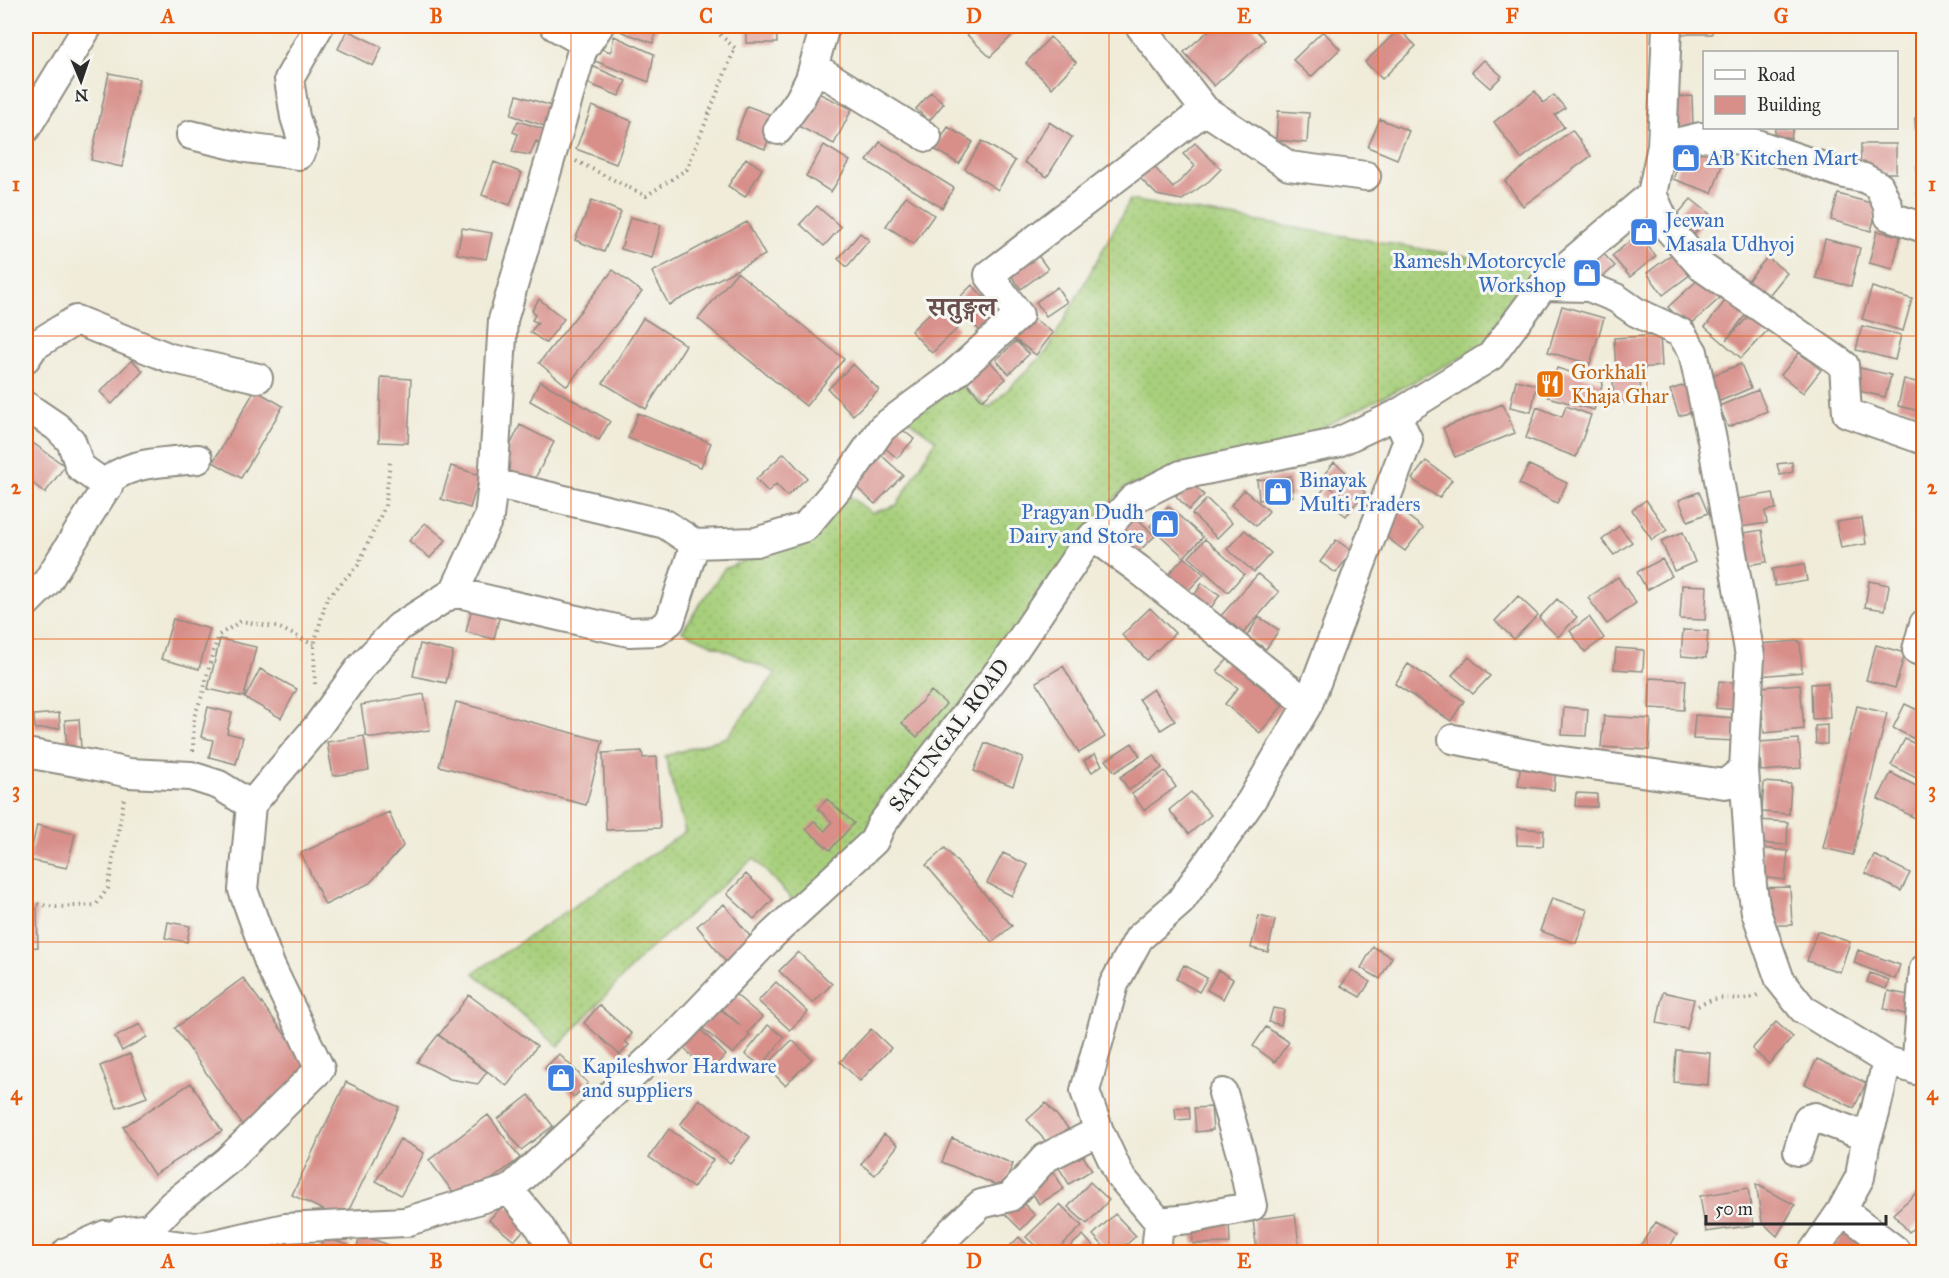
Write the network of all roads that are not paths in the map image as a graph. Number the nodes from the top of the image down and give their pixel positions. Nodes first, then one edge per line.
1 (88, 26) edge
2 (319, 26) edge
3 (555, 26) edge
4 (825, 26) edge
5 (1140, 26) edge
6 (1667, 26) edge
7 (593, 35) edge
8 (814, 67) junction
9 (1206, 110) junction
10 (26, 128) edge
11 (778, 130) dead end
12 (191, 135) dead end
13 (927, 137) dead end
14 (1662, 146) junction
15 (1366, 176) dead end
16 (1652, 194) junction
17 (1923, 228) edge
18 (1543, 286) junction
19 (26, 358) edge
20 (258, 378) dead end
21 (26, 406) edge
22 (1396, 415) junction
23 (1923, 440) edge
24 (198, 459) dead end
25 (493, 483) junction
26 (108, 487) junction
27 (1093, 536) junction
28 (695, 544) junction
29 (454, 592) junction
30 (26, 603) edge
31 (1308, 704) junction
32 (1454, 739) dead end
33 (26, 753) edge
34 (1744, 769) junction
35 (251, 805) junction
36 (1923, 969) edge
37 (1887, 1061) junction
38 (1920, 1071) edge
39 (1223, 1093) dead end
40 (1099, 1131) junction
41 (1867, 1137) junction
42 (1798, 1151) dead end
43 (509, 1190) junction
44 (1842, 1210) junction
45 (1159, 1222) junction
46 (105, 1235) junction
47 (1895, 1250) dead end
48 (67, 1252) edge
49 (552, 1252) edge
50 (933, 1252) edge
51 (1156, 1252) edge
52 (1813, 1252) edge

1 - 10 street
2 - 12 street
3 - 7 street
4 - 8 street
5 - 9 street
6 - 14 street
7 - 25 street
8 - 11 street
8 - 13 street
9 - 15 street
9 - 28 street
14 - 16 street
14 - 17 street
16 - 18 street, SATUNGAL ROAD
16 - 23 street
18 - 22 street, SATUNGAL ROAD
18 - 34 street
19 - 20 street
21 - 26 street
22 - 27 street, SATUNGAL ROAD
22 - 31 street
24 - 26 street
25 - 28 street
25 - 29 street
26 - 30 street
27 - 31 street
27 - 43 street, SATUNGAL ROAD
28 - 29 street
29 - 35 street
31 - 40 street
32 - 34 street
33 - 35 street
34 - 37 street
35 - 46 street
36 - 38 street
37 - 38 street
37 - 41 street
39 - 45 street
40 - 45 street
40 - 50 street
41 - 42 street
41 - 44 street
43 - 46 street, SATUNGAL ROAD
43 - 49 street
44 - 47 street
44 - 52 street
45 - 51 street
46 - 48 street

